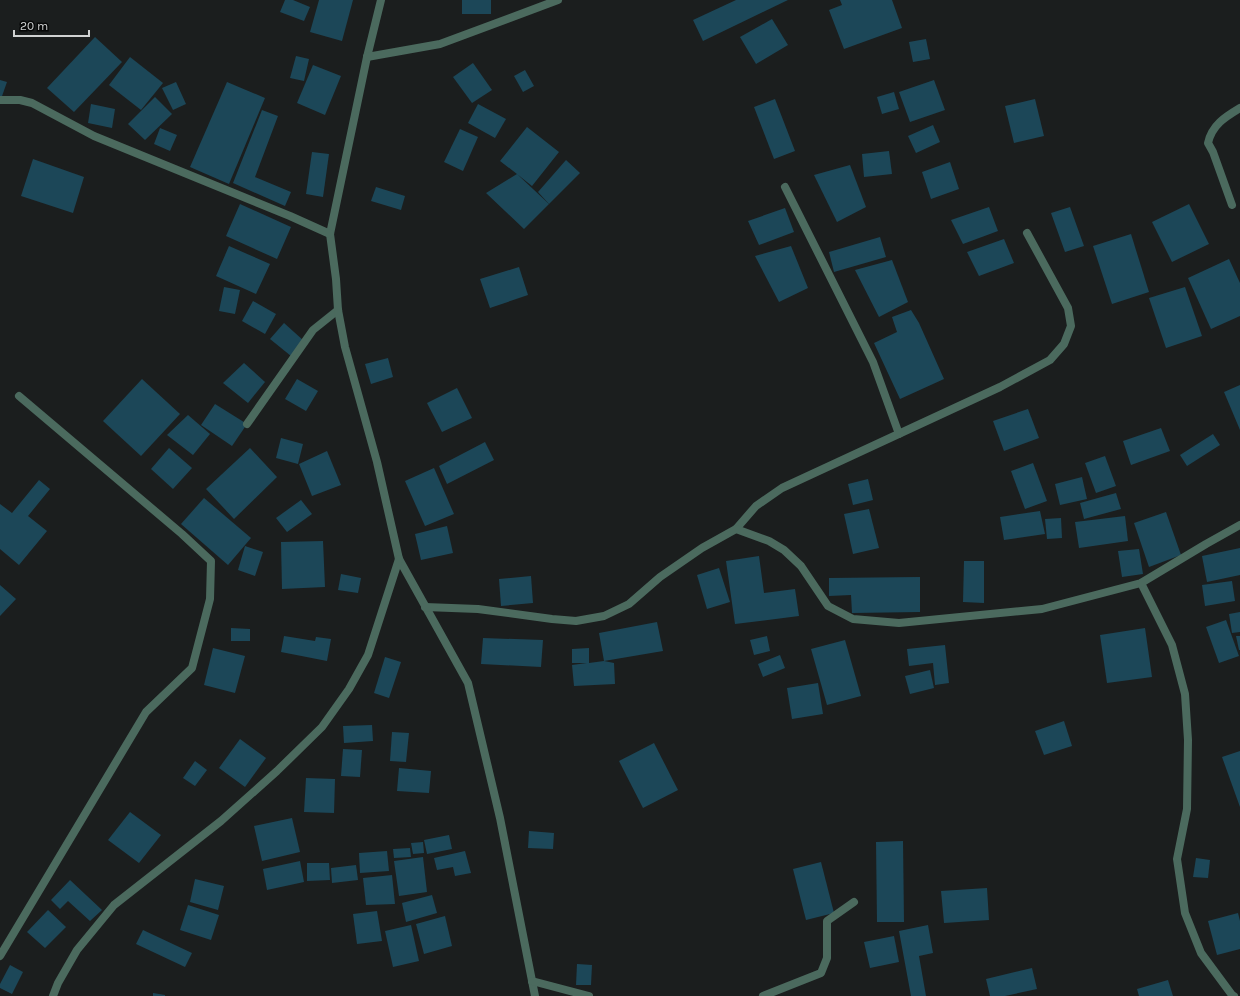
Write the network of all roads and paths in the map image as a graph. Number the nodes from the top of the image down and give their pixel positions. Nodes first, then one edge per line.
1 (381, 0) edge
2 (558, 0) edge
3 (367, 58) junction
4 (0, 100) edge
5 (1240, 108) edge
6 (785, 187) dead end
7 (1232, 205) dead end
8 (1027, 233) dead end
9 (330, 234) junction
10 (338, 310) junction
11 (19, 396) dead end
12 (247, 424) dead end
13 (900, 434) junction
14 (1240, 525) edge
15 (736, 528) junction
16 (399, 558) junction
17 (1141, 583) junction
18 (425, 607) junction
19 (854, 902) dead end
20 (0, 956) edge
21 (532, 981) junction
22 (53, 996) edge
23 (535, 996) edge
24 (589, 996) edge
25 (763, 996) edge
26 (1234, 996) edge

1 - 3 street
2 - 3 street
3 - 9 street
4 - 9 street
5 - 7 street
6 - 13 street
8 - 13 street
9 - 10 street
10 - 12 street
10 - 16 street
11 - 20 street
13 - 15 street
14 - 17 street
15 - 17 street
15 - 18 street
16 - 18 street
16 - 22 street
17 - 26 street
18 - 21 street
19 - 25 street
21 - 23 street
21 - 24 street

